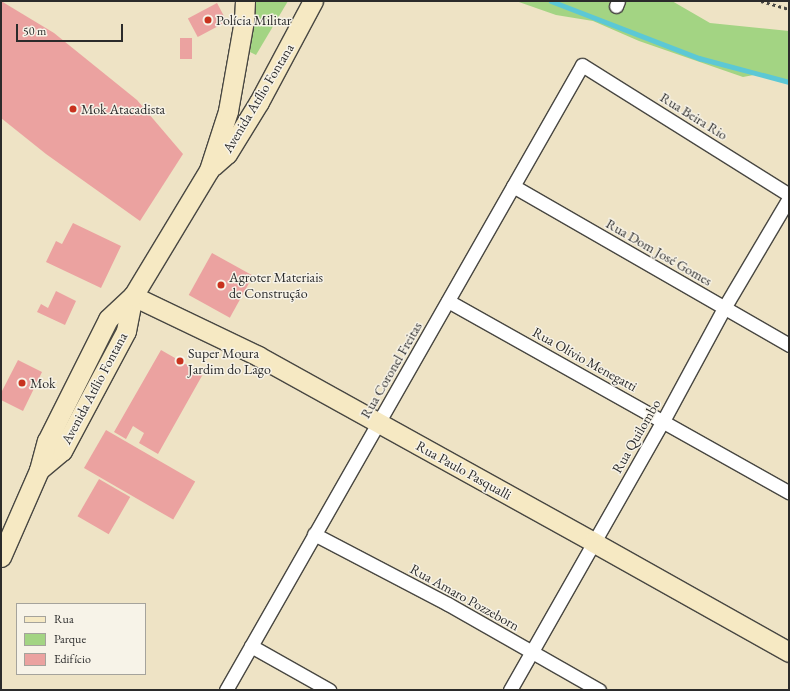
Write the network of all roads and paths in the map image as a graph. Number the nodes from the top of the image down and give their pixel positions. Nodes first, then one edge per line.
1 (245, 1) edge
2 (313, 1) edge
3 (761, 1) edge
4 (789, 9) edge
5 (582, 65) joint
6 (209, 170) junction
7 (513, 186) junction
8 (789, 196) edge
9 (133, 296) junction
10 (448, 301) junction
11 (724, 308) junction
12 (789, 345) edge
13 (663, 421) junction
14 (378, 423) junction
15 (789, 492) edge
16 (314, 534) junction
17 (593, 542) junction
18 (1, 557) edge
19 (251, 646) junction
20 (532, 652) junction
21 (789, 652) edge
22 (226, 690) edge
23 (329, 690) edge
24 (510, 690) edge
25 (599, 690) edge

1 - 6 main road, Avenida Atílio Fontana
2 - 6 main road, Avenida Atílio Fontana
3 - 4 path
5 - 7 street, Rua Coronel Freitas
5 - 8 street, Rua Beira Rio
6 - 9 main road, Avenida Atílio Fontana
7 - 10 street, Rua Coronel Freitas
7 - 11 street, Rua Dom José Gomes
8 - 11 street, Rua Quilombo
9 - 14 main road, Rua Paulo Pasqualli
9 - 18 main road, Avenida Atílio Fontana
10 - 13 street, Rua Olívio Menegatti
10 - 14 street, Rua Coronel Freitas
11 - 12 street, Rua Dom José Gomes
11 - 13 street, Rua Quilombo
13 - 15 street, Rua Olívio Menegatti
13 - 17 street, Rua Quilombo
14 - 16 street, Rua Coronel Freitas
14 - 17 main road, Rua Paulo Pasqualli
16 - 19 street, Rua Coronel Freitas
16 - 20 street, Rua Amaro Pozzeborn
17 - 20 street, Rua Quilombo
17 - 21 main road, Rua Paulo Pasqualli
19 - 22 street, Rua Coronel Freitas
19 - 23 street
20 - 24 street, Rua Quilombo
20 - 25 street, Rua Amaro Pozzeborn

